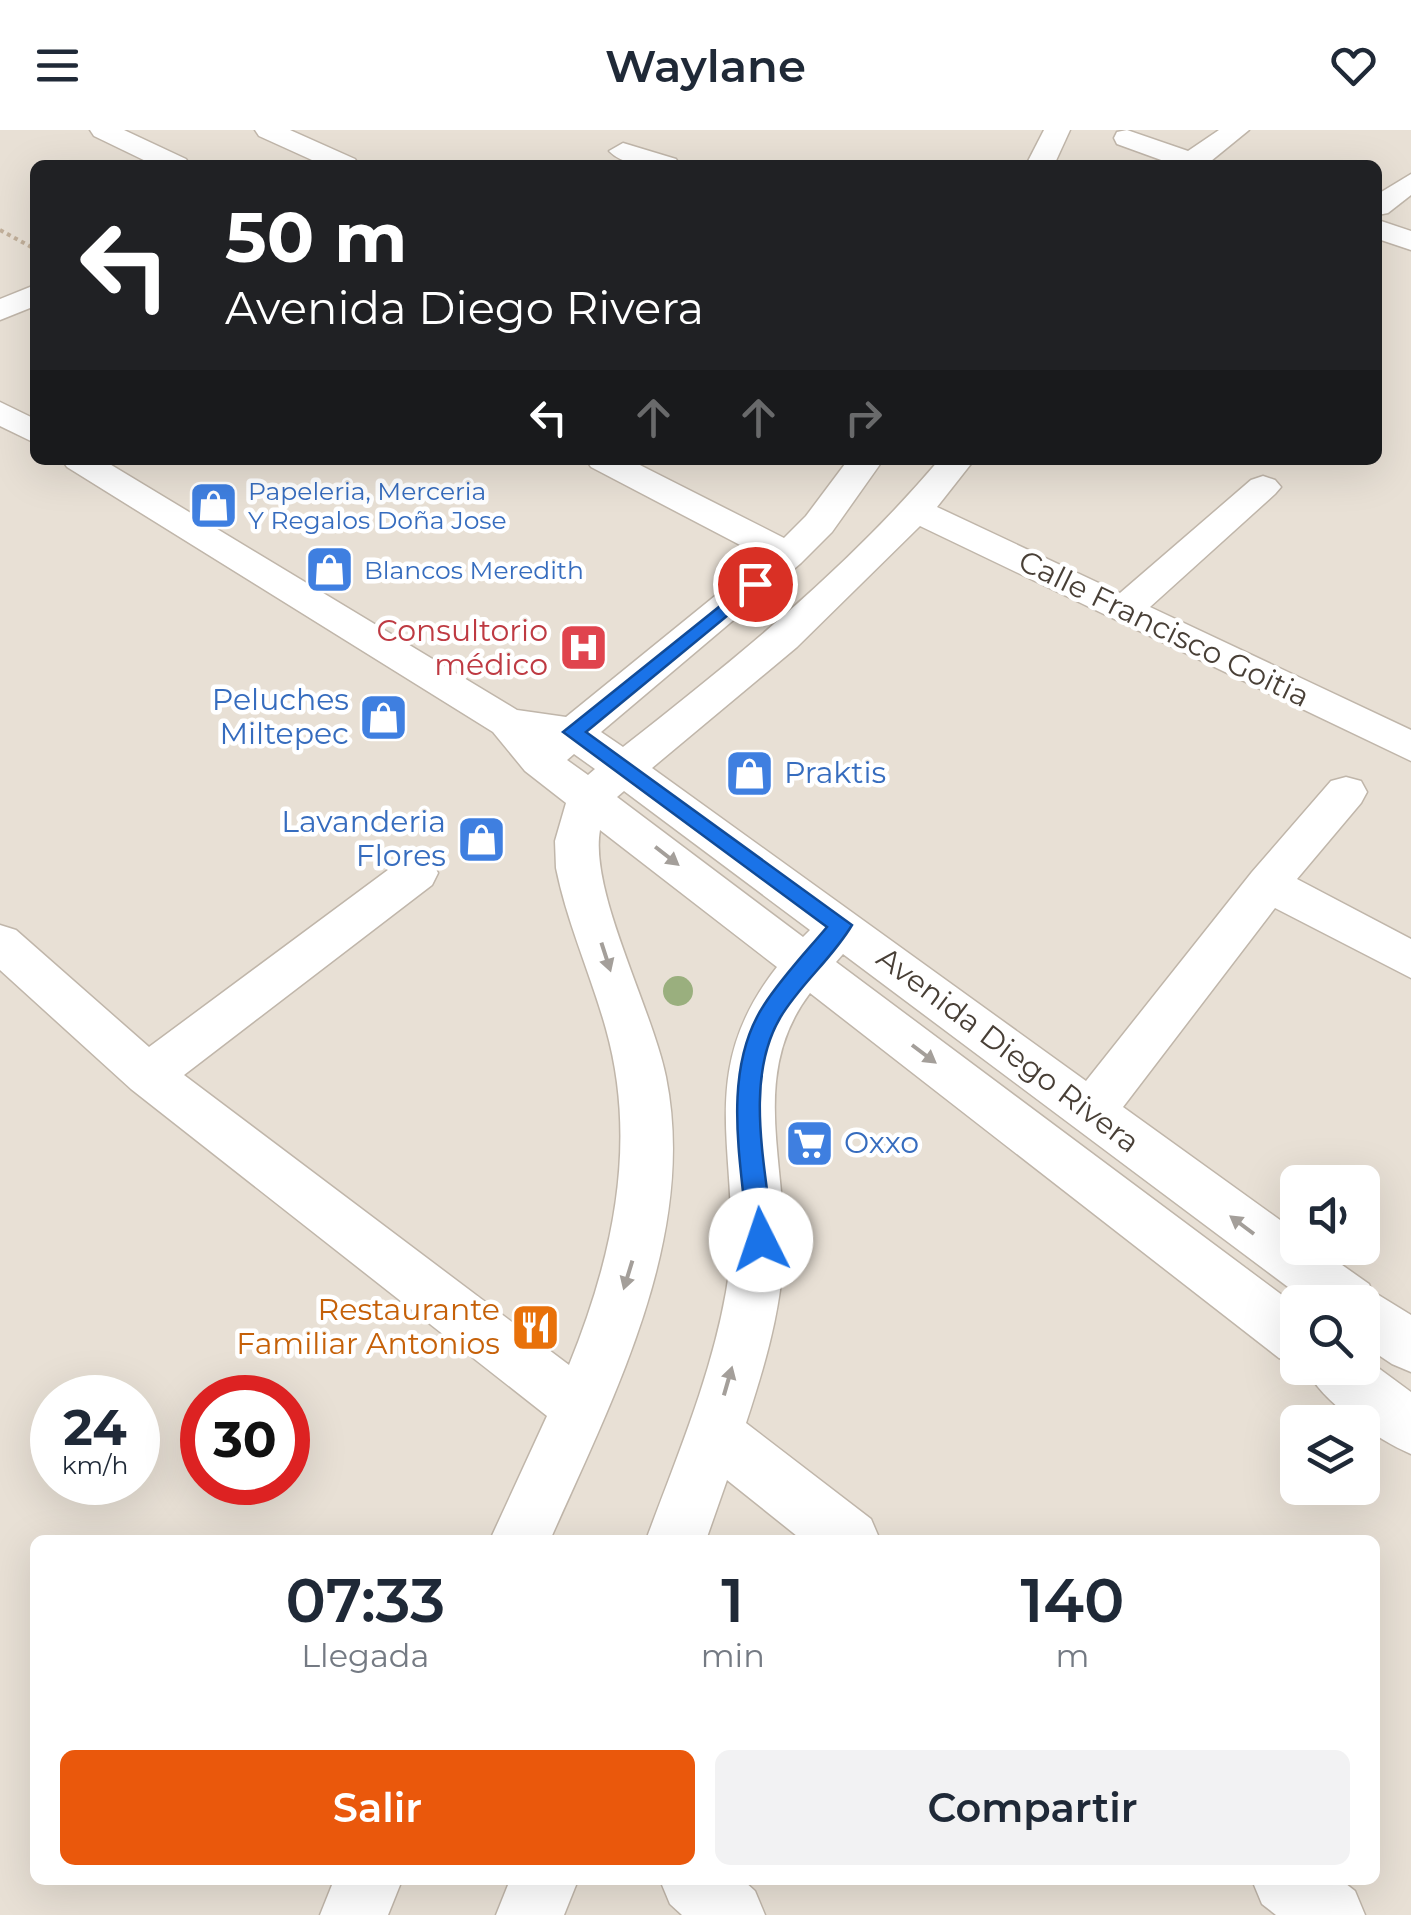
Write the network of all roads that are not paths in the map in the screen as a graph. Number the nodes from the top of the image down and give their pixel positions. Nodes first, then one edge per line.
1 (103, 130) edge
2 (268, 130) edge
3 (1057, 130) edge
4 (1236, 130) edge
5 (1130, 134) edge
6 (623, 151) dead end
7 (166, 160) edge
8 (334, 160) edge
9 (651, 160) edge
10 (1042, 160) edge
11 (1120, 160) edge
12 (1189, 160) edge
13 (1200, 160) edge
14 (1411, 182) edge
15 (1382, 204) edge
16 (1382, 230) edge
17 (1411, 240) edge
18 (30, 296) edge
19 (0, 311) edge
20 (87, 465) edge
21 (613, 465) edge
22 (862, 465) edge
23 (953, 465) edge
24 (1262, 487) dead end
25 (918, 511) junction
26 (788, 556) junction
27 (1124, 610) junction
28 (1411, 700) edge
29 (508, 722) junction
30 (573, 732) junction
31 (1397, 740) edge
32 (540, 761) junction
33 (607, 782) junction
34 (1346, 792) dead end
35 (416, 873) dead end
36 (1268, 884) junction
37 (841, 925) junction
38 (0, 943) edge
39 (1411, 960) edge
40 (806, 964) junction
41 (148, 1075) junction
42 (1091, 1111) junction
43 (1280, 1253) edge
44 (1280, 1264) edge
45 (1297, 1265) edge
46 (1326, 1285) edge
47 (1249, 1302) junction
48 (1380, 1324) edge
49 (1280, 1326) edge
50 (1411, 1346) edge
51 (1357, 1385) edge
52 (580, 1407) junction
53 (1411, 1426) edge
54 (714, 1434) junction
55 (522, 1535) edge
56 (678, 1535) edge
57 (844, 1535) edge
58 (366, 1885) edge
59 (542, 1885) edge
60 (699, 1885) edge
61 (1292, 1885) edge
62 (354, 1915) edge
63 (530, 1915) edge
64 (732, 1915) edge
65 (1330, 1915) edge

1 - 7 street
2 - 8 street
3 - 10 street
4 - 13 street
5 - 11 street
5 - 12 street
6 - 9 street
14 - 15 street
16 - 17 street
18 - 19 street
20 - 29 street, Avenida Diego Rivera
21 - 26 street
22 - 26 street
23 - 25 street
24 - 27 street
25 - 27 street, Calle Francisco Goitia
25 - 33 street
26 - 30 street
27 - 31 street, Calle Francisco Goitia
28 - 31 street
29 - 30 street, Avenida Diego Rivera
29 - 32 street, Avenida Diego Rivera
30 - 32 street
30 - 33 street, Avenida Diego Rivera
32 - 33 street, Avenida Diego Rivera
33 - 37 street, Avenida Diego Rivera
33 -> 40 street, Avenida Diego Rivera
33 -> 52 street
34 - 36 street
35 - 41 street
36 - 39 street
36 - 42 street
37 - 40 street
37 - 42 street, Avenida Diego Rivera
38 - 41 street
40 -> 47 street, Avenida Diego Rivera
54 -> 40 street
41 - 52 street
43 -> 42 street, Avenida Diego Rivera
44 - 47 street
45 - 46 street, Avenida Diego Rivera
47 - 49 street, Avenida Diego Rivera
48 - 50 street
51 - 53 street
52 - 55 street
54 - 56 street
54 - 57 street
58 - 62 street
59 - 63 street
60 - 64 street
61 - 65 street

